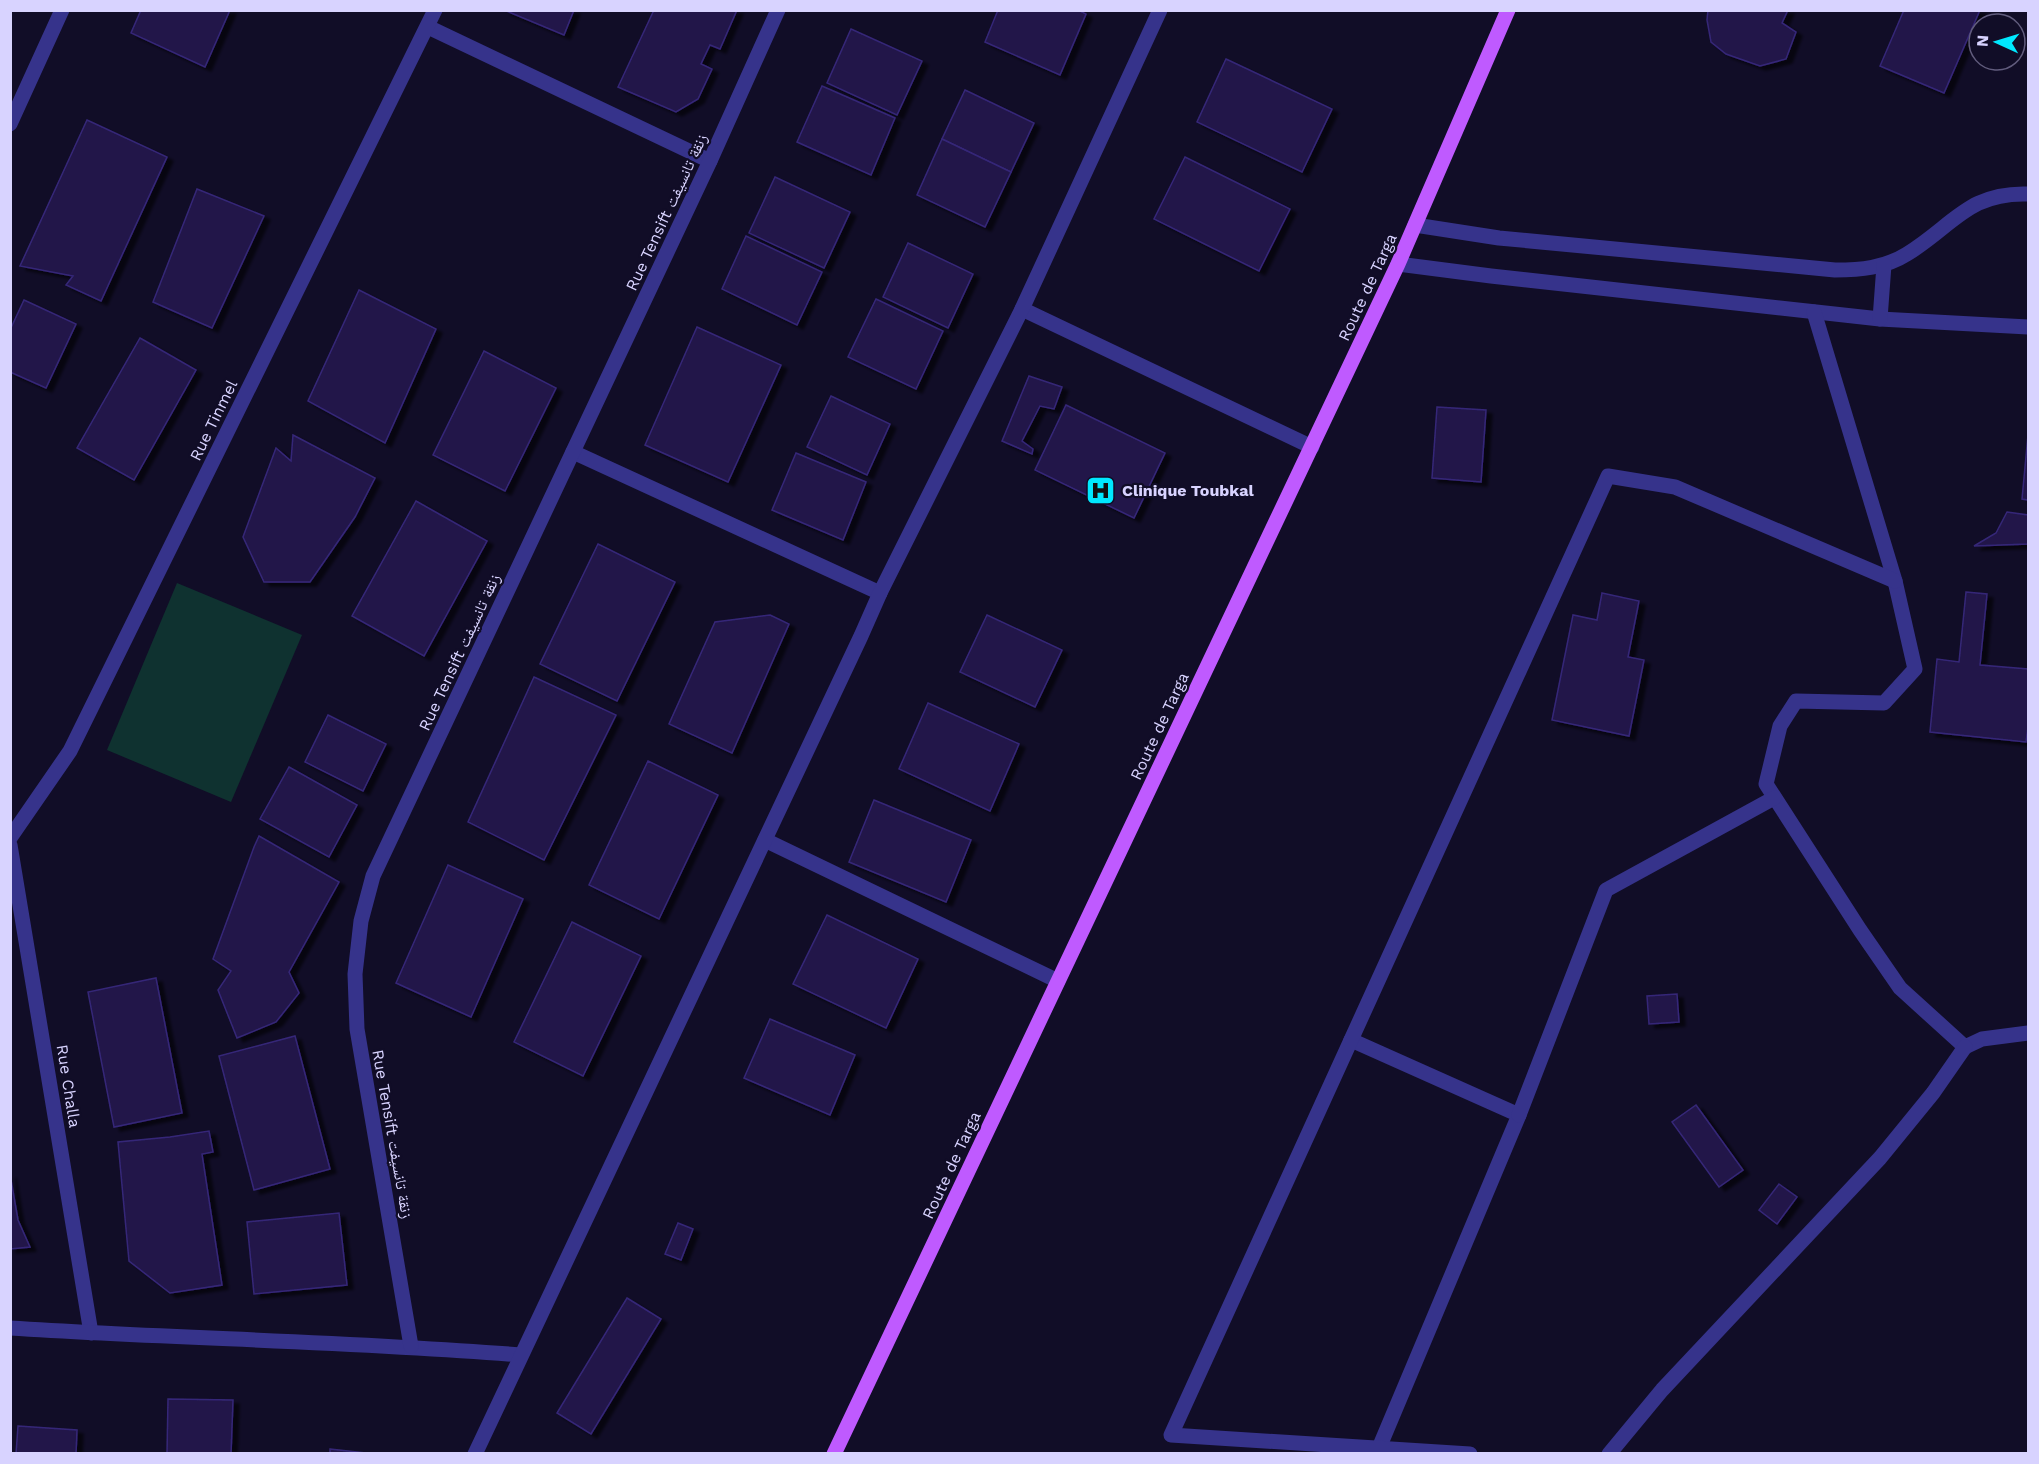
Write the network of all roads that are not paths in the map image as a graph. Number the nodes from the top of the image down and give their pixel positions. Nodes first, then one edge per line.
1 (62, 10) edge
2 (435, 10) edge
3 (778, 10) edge
4 (1160, 10) edge
5 (1508, 10) edge
6 (428, 27) junction
7 (10, 124) edge
8 (710, 161) junction
9 (2028, 194) edge
10 (1415, 225) junction
11 (1398, 264) junction
12 (1884, 265) junction
13 (1022, 309) junction
14 (1814, 312) junction
15 (1880, 319) junction
16 (2028, 327) edge
17 (1312, 447) junction
18 (573, 452) junction
19 (1895, 581) junction
20 (880, 593) junction
21 (1774, 798) junction
22 (10, 838) edge
23 (765, 840) junction
24 (10, 845) edge
25 (1058, 981) junction
26 (2028, 1033) edge
27 (1350, 1040) junction
28 (1965, 1047) junction
29 (1519, 1115) junction
30 (10, 1328) edge
31 (91, 1333) junction
32 (411, 1346) junction
33 (521, 1354) junction
34 (1379, 1448) junction
35 (475, 1454) edge
36 (834, 1454) edge
37 (1470, 1454) edge
38 (1609, 1454) edge

1 - 7 street
2 - 6 street, Rue Tinmel
3 - 8 street, Rue Tensift زنقة تانسيفت
4 - 13 street
5 - 10 main road, Route de Targa
6 - 8 street
6 - 22 street, Rue Tinmel
8 - 18 street, Rue Tensift زنقة تانسيفت
9 - 12 street
10 - 11 main road, Route de Targa
10 - 12 street
11 - 14 street
11 - 17 main road, Route de Targa
12 - 15 street
13 - 17 street
13 - 20 street
14 - 15 street
14 - 19 street
15 - 16 street
17 - 25 main road, Route de Targa
18 - 20 street
18 - 32 street, Rue Tensift زنقة تانسيفت
19 - 21 street
19 - 27 street
20 - 23 street
21 - 28 street
21 - 29 street
23 - 25 street
23 - 33 street
24 - 31 street, Rue Challa
25 - 36 main road, Route de Targa
26 - 28 street
27 - 29 street
27 - 34 street
28 - 38 street
29 - 34 street
30 - 31 street
31 - 32 street
32 - 33 street
33 - 35 street
34 - 37 street

